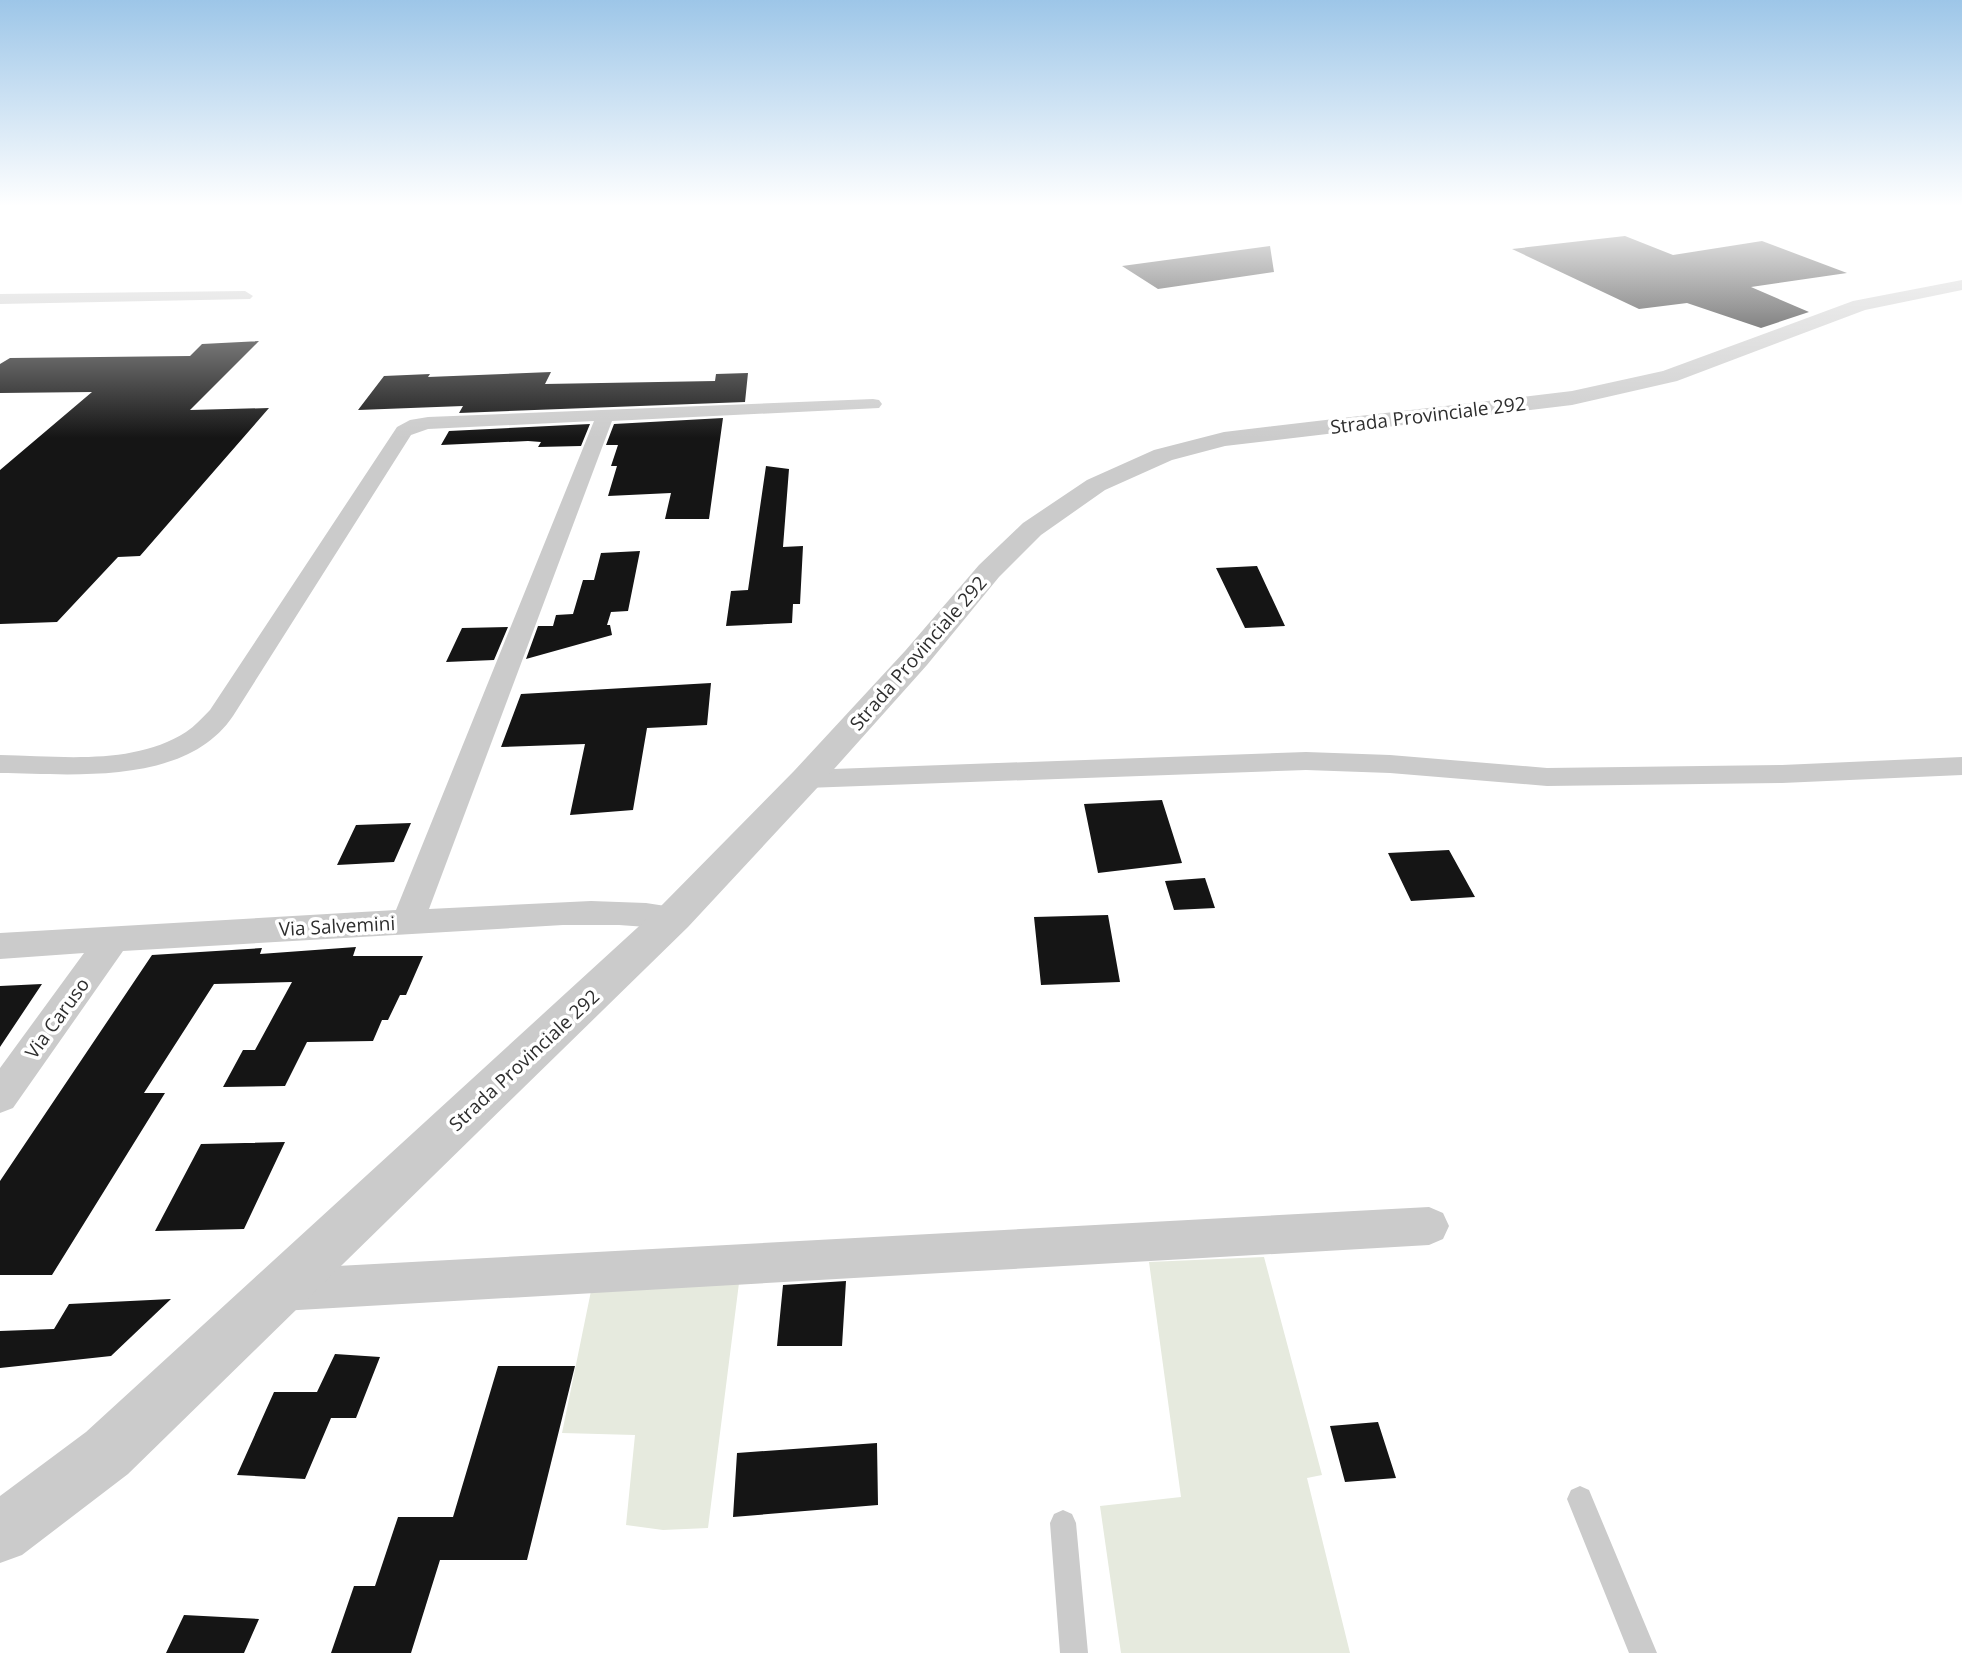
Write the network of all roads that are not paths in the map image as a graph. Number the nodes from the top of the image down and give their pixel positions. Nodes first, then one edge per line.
1 (1962, 285) edge
2 (245, 296) dead end
3 (0, 299) edge
4 (873, 404) dead end
5 (605, 416) junction
6 (0, 764) edge
7 (1962, 766) edge
8 (806, 779) junction
9 (674, 918) junction
10 (408, 921) junction
11 (113, 939) junction
12 (0, 946) edge
13 (0, 1097) edge
14 (1429, 1226) dead end
15 (280, 1290) junction
16 (1580, 1499) dead end
17 (1063, 1523) dead end
18 (0, 1533) edge
19 (1074, 1653) edge
20 (1643, 1653) edge

1 - 8 street, Strada Provinciale 292
2 - 3 street
4 - 5 street
5 - 6 street
5 - 10 street
7 - 8 street
8 - 9 street, Strada Provinciale 292
9 - 10 street, Via Salvemini
9 - 15 street, Strada Provinciale 292
10 - 11 street, Via Salvemini
11 - 12 street, Via Salvemini
11 - 13 street, Via Caruso
14 - 15 street
15 - 18 street, Strada Provinciale 292
16 - 20 lane
17 - 19 lane

